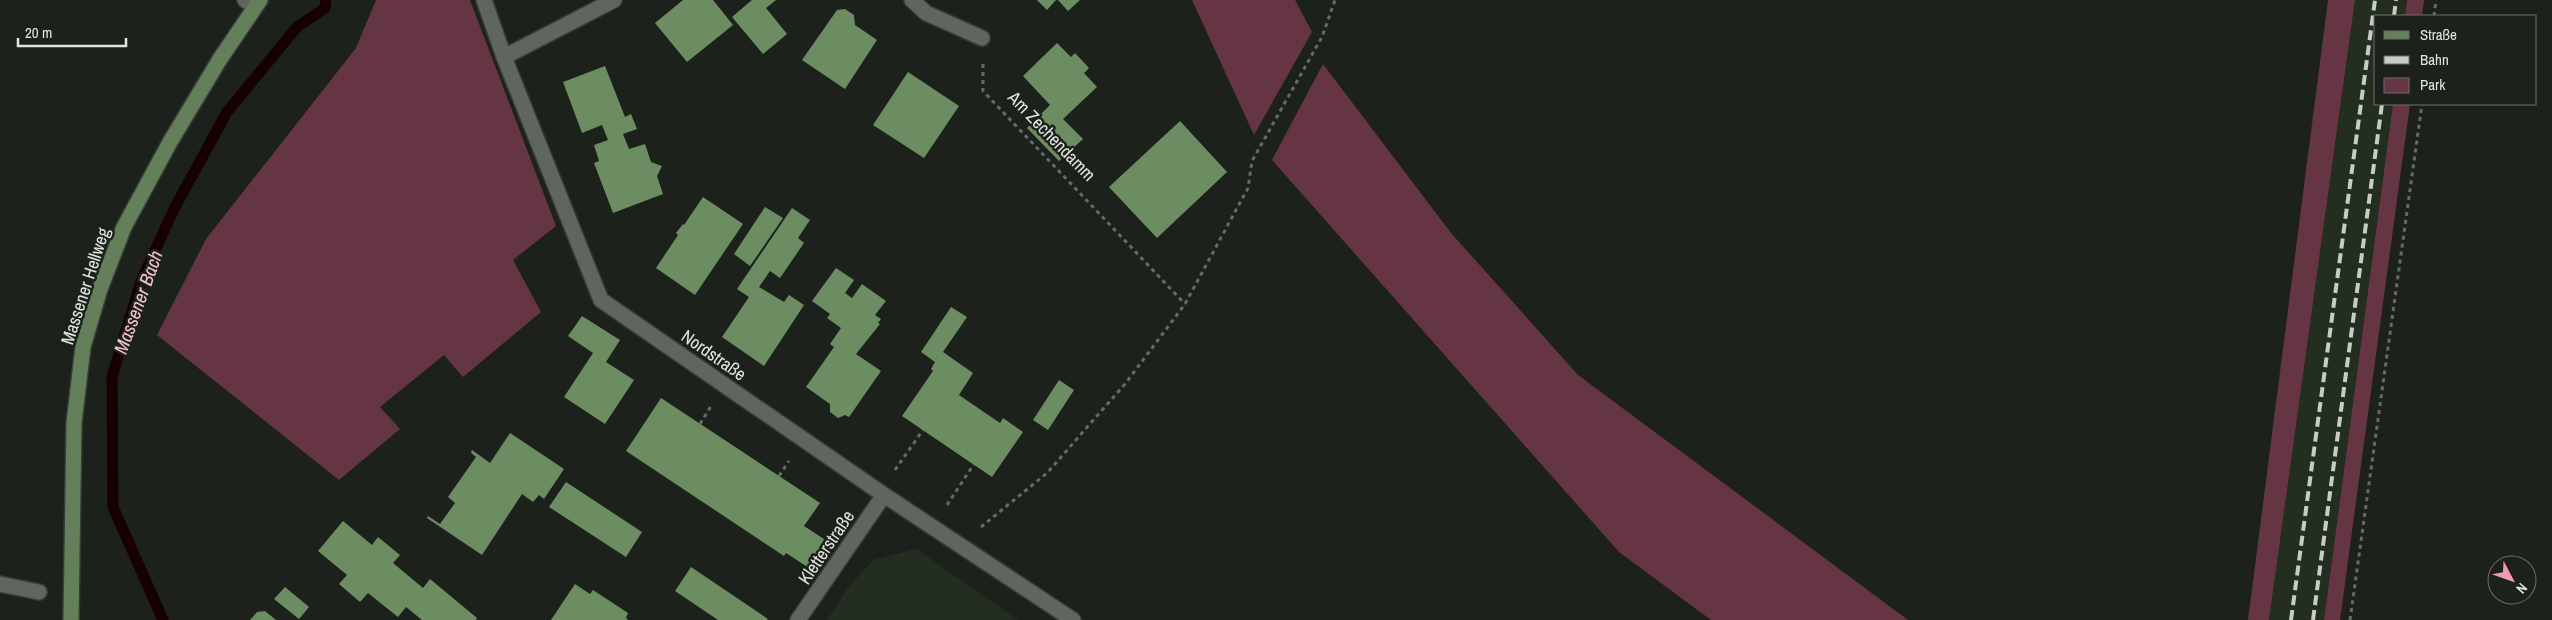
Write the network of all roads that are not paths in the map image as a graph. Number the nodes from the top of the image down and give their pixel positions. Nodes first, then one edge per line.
1 (484, 0) edge
2 (614, 0) edge
3 (912, 0) edge
4 (253, 2) edge
5 (982, 38) road end
6 (504, 57) junction
7 (884, 495) junction
8 (0, 584) edge
9 (39, 592) dead end
10 (72, 620) edge
11 (798, 620) edge
12 (1072, 620) edge

1 - 6 street, Nordstraße
2 - 6 street
3 - 5 street
4 - 10 main road, Massener Hellweg
6 - 7 street, Nordstraße
7 - 11 street, Kletterstraße
7 - 12 street, Nordstraße
8 - 9 street

